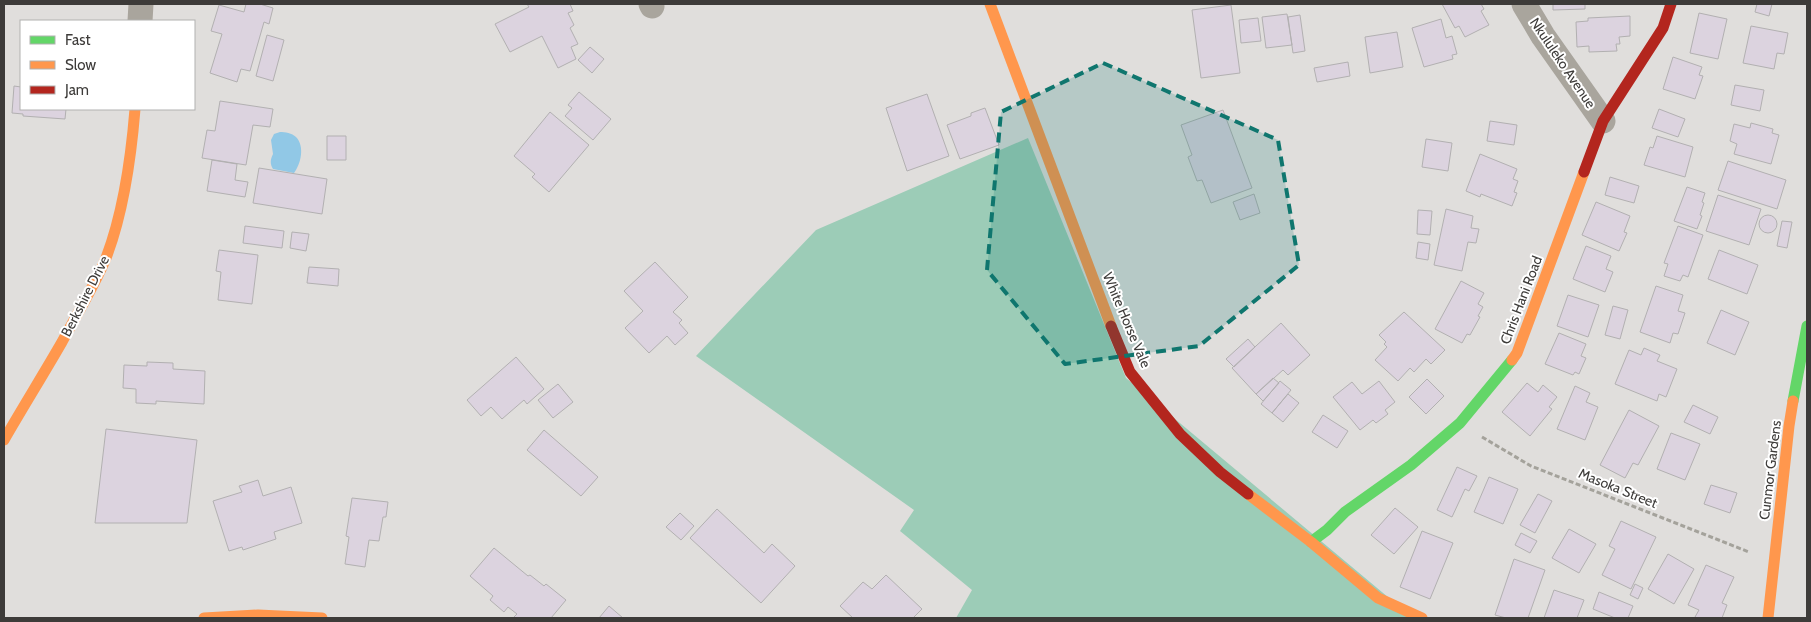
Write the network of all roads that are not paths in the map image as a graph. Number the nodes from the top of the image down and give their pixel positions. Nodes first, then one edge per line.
1 (141, 4) edge
2 (990, 4) edge
3 (1524, 4) edge
4 (1671, 4) edge
5 (140, 20) edge
6 (135, 110) edge
7 (1603, 121) junction
8 (1807, 326) edge
9 (4, 440) edge
10 (1311, 542) junction
11 (204, 618) edge
12 (322, 618) edge
13 (1422, 618) edge
14 (1768, 618) edge

1 - 5 street
2 - 10 street, White Horse Vale
3 - 7 street, Nkululeko Avenue
4 - 7 street, Chris Hani Road
6 - 9 street, Berkshire Drive
7 - 10 street, Chris Hani Road
8 - 14 street, Cunmor Gardens
10 - 13 street, White Horse Vale
11 - 12 street

